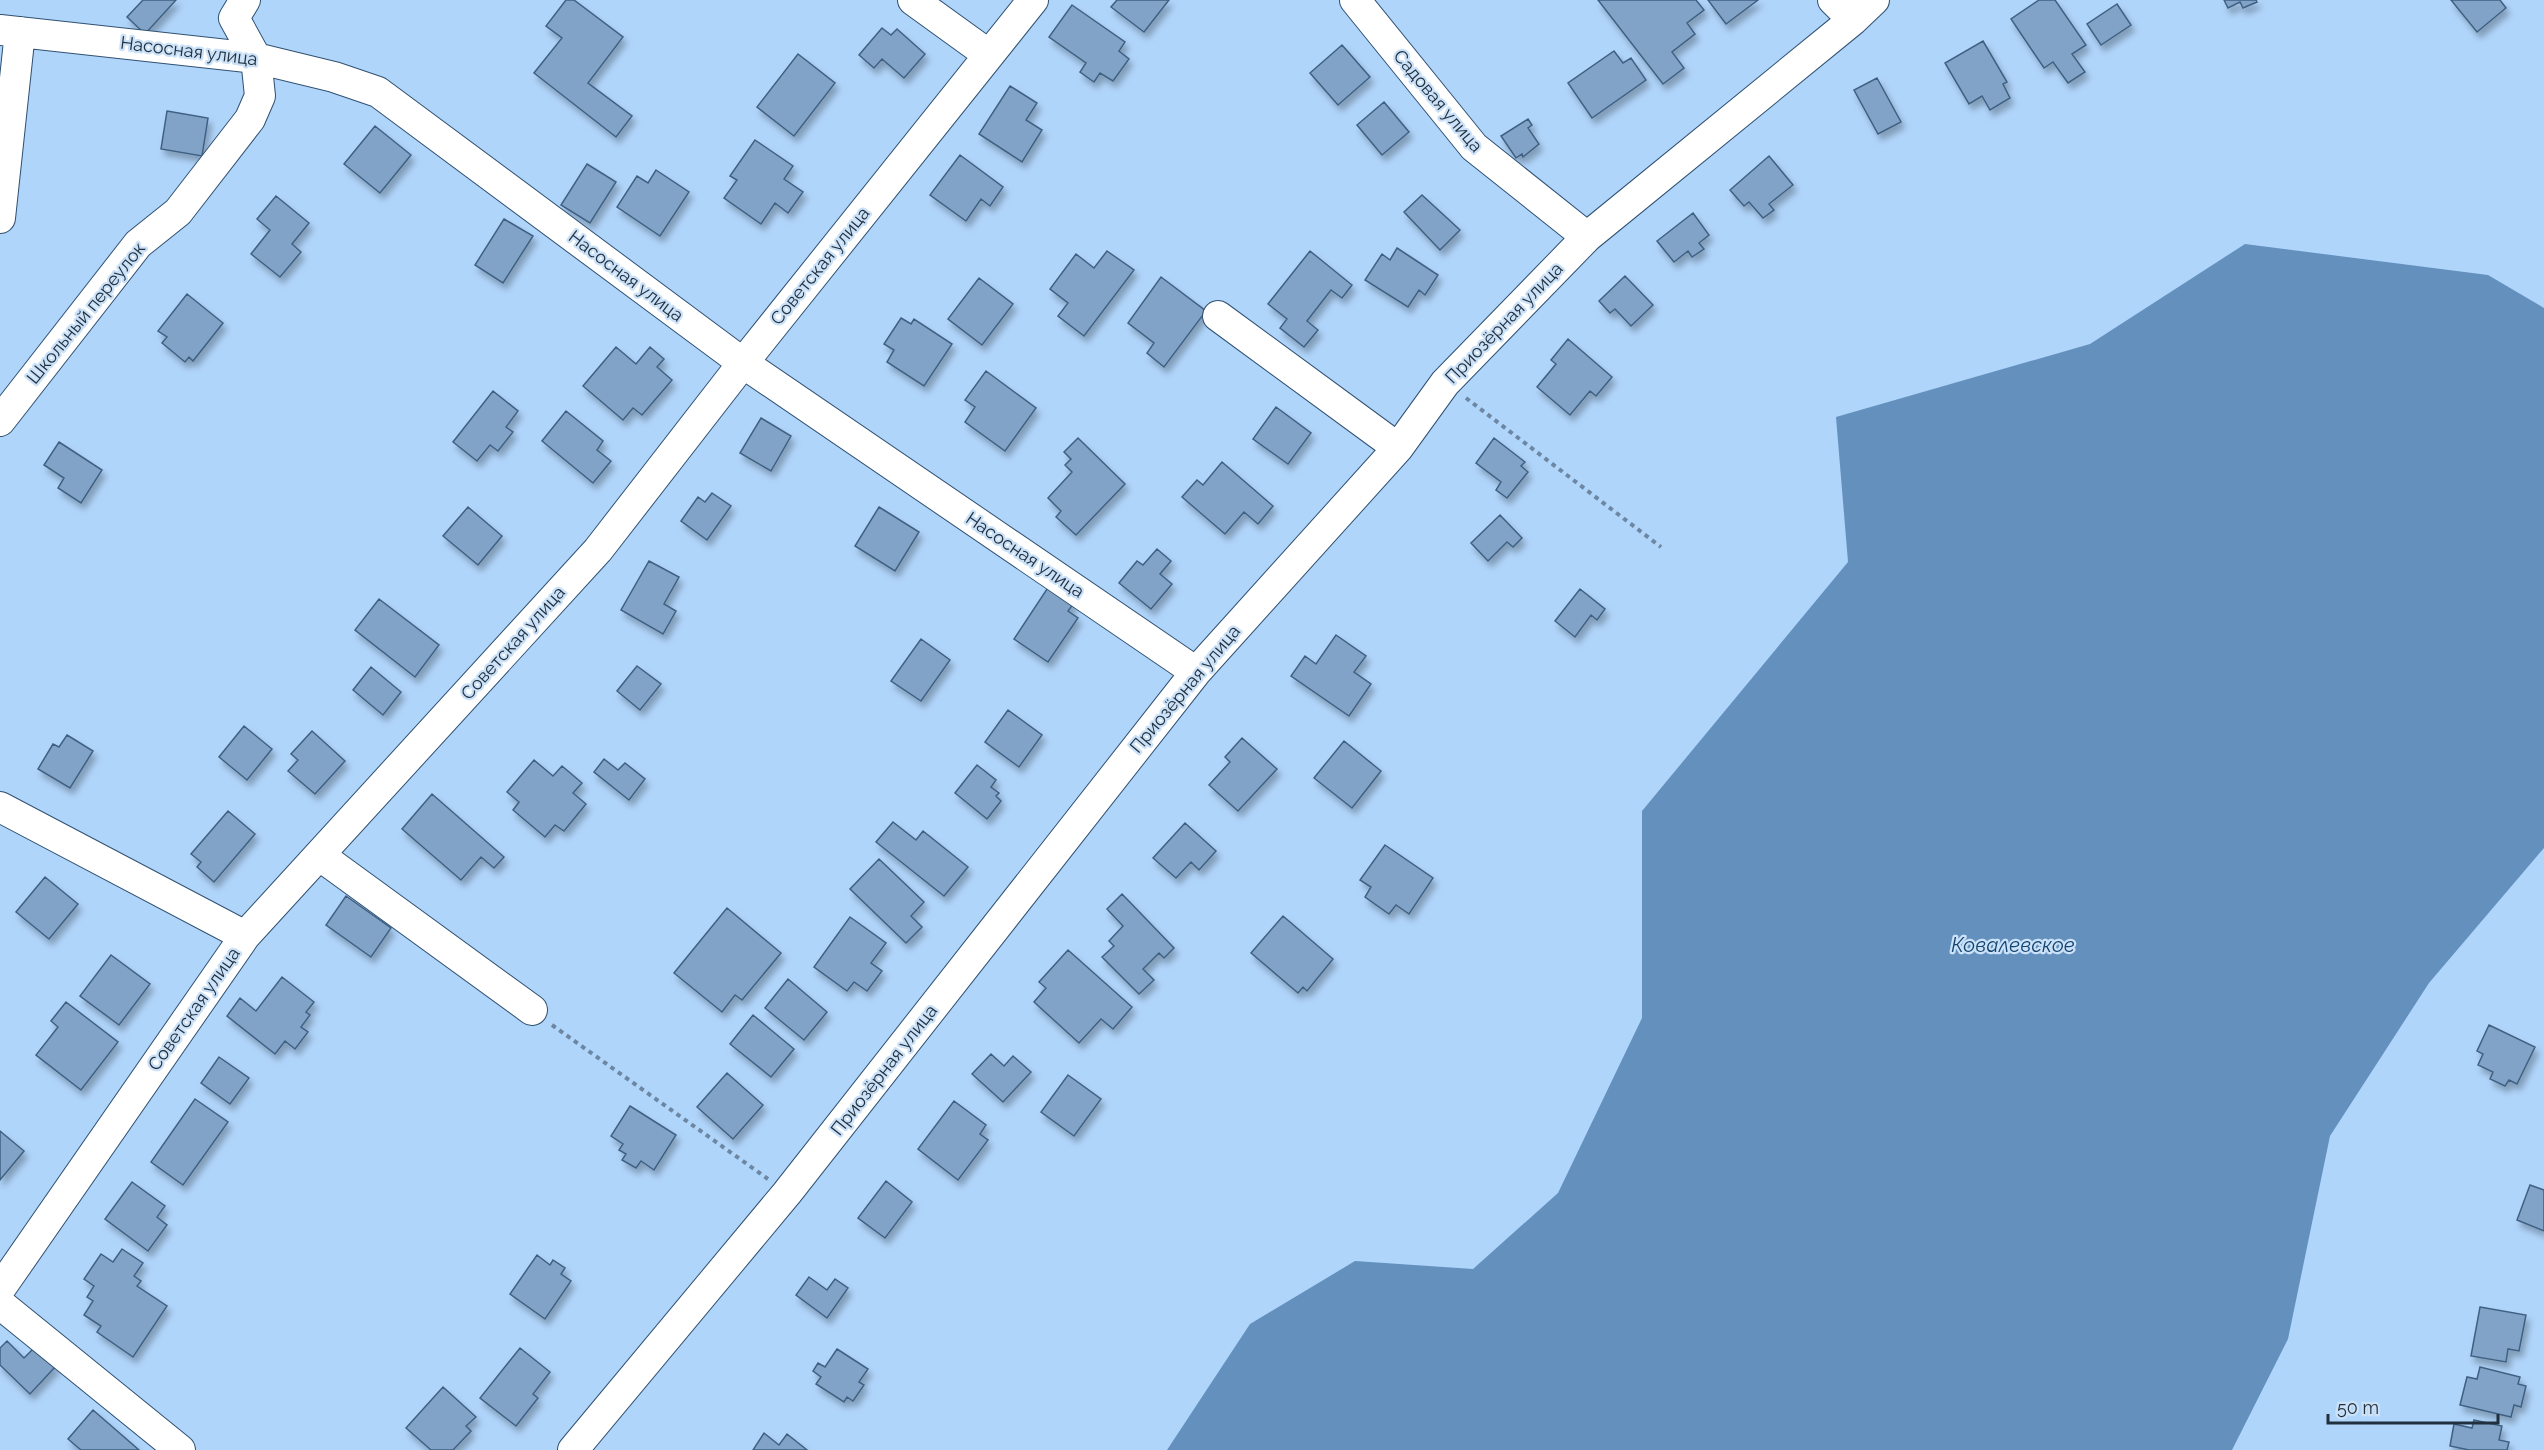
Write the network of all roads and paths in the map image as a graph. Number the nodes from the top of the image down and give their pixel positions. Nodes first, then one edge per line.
1 (245, 0) edge
2 (913, 0) edge
3 (1033, 0) edge
4 (1355, 0) edge
5 (1874, 0) edge
6 (1843, 10) edge
7 (10, 31) edge
8 (989, 55) junction
9 (256, 58) junction
10 (8, 79) edge
11 (0, 218) edge
12 (1587, 237) junction
13 (1218, 316) dead end
14 (743, 363) junction
15 (1445, 382) junction
16 (0, 421) edge
17 (1398, 448) junction
18 (1661, 548) dead end
19 (1196, 672) junction
20 (0, 807) edge
21 (320, 855) junction
22 (245, 936) junction
23 (532, 1010) joint
24 (787, 1192) junction
25 (0, 1289) edge
26 (0, 1304) edge
27 (180, 1450) edge
28 (573, 1450) edge

1 - 9 street
2 - 8 street
3 - 8 street, Советская улица
4 - 12 street, Садовая улица
5 - 6 street, Приозёрная улица
6 - 12 street, Приозёрная улица
7 - 9 street, Насосная улица
7 - 10 street
8 - 14 street, Советская улица
9 - 14 street, Насосная улица
9 - 16 street, Школьный переулок
10 - 11 street
12 - 15 street, Приозёрная улица
13 - 17 street
14 - 19 street, Насосная улица
14 - 21 street, Советская улица
15 - 17 street, Приозёрная улица
15 - 18 path
17 - 19 street, Приозёрная улица
19 - 24 street, Приозёрная улица
20 - 22 street
21 - 22 street, Советская улица
21 - 23 street
22 - 25 street, Советская улица
23 - 24 path
24 - 28 street, Приозёрная улица
26 - 27 street

